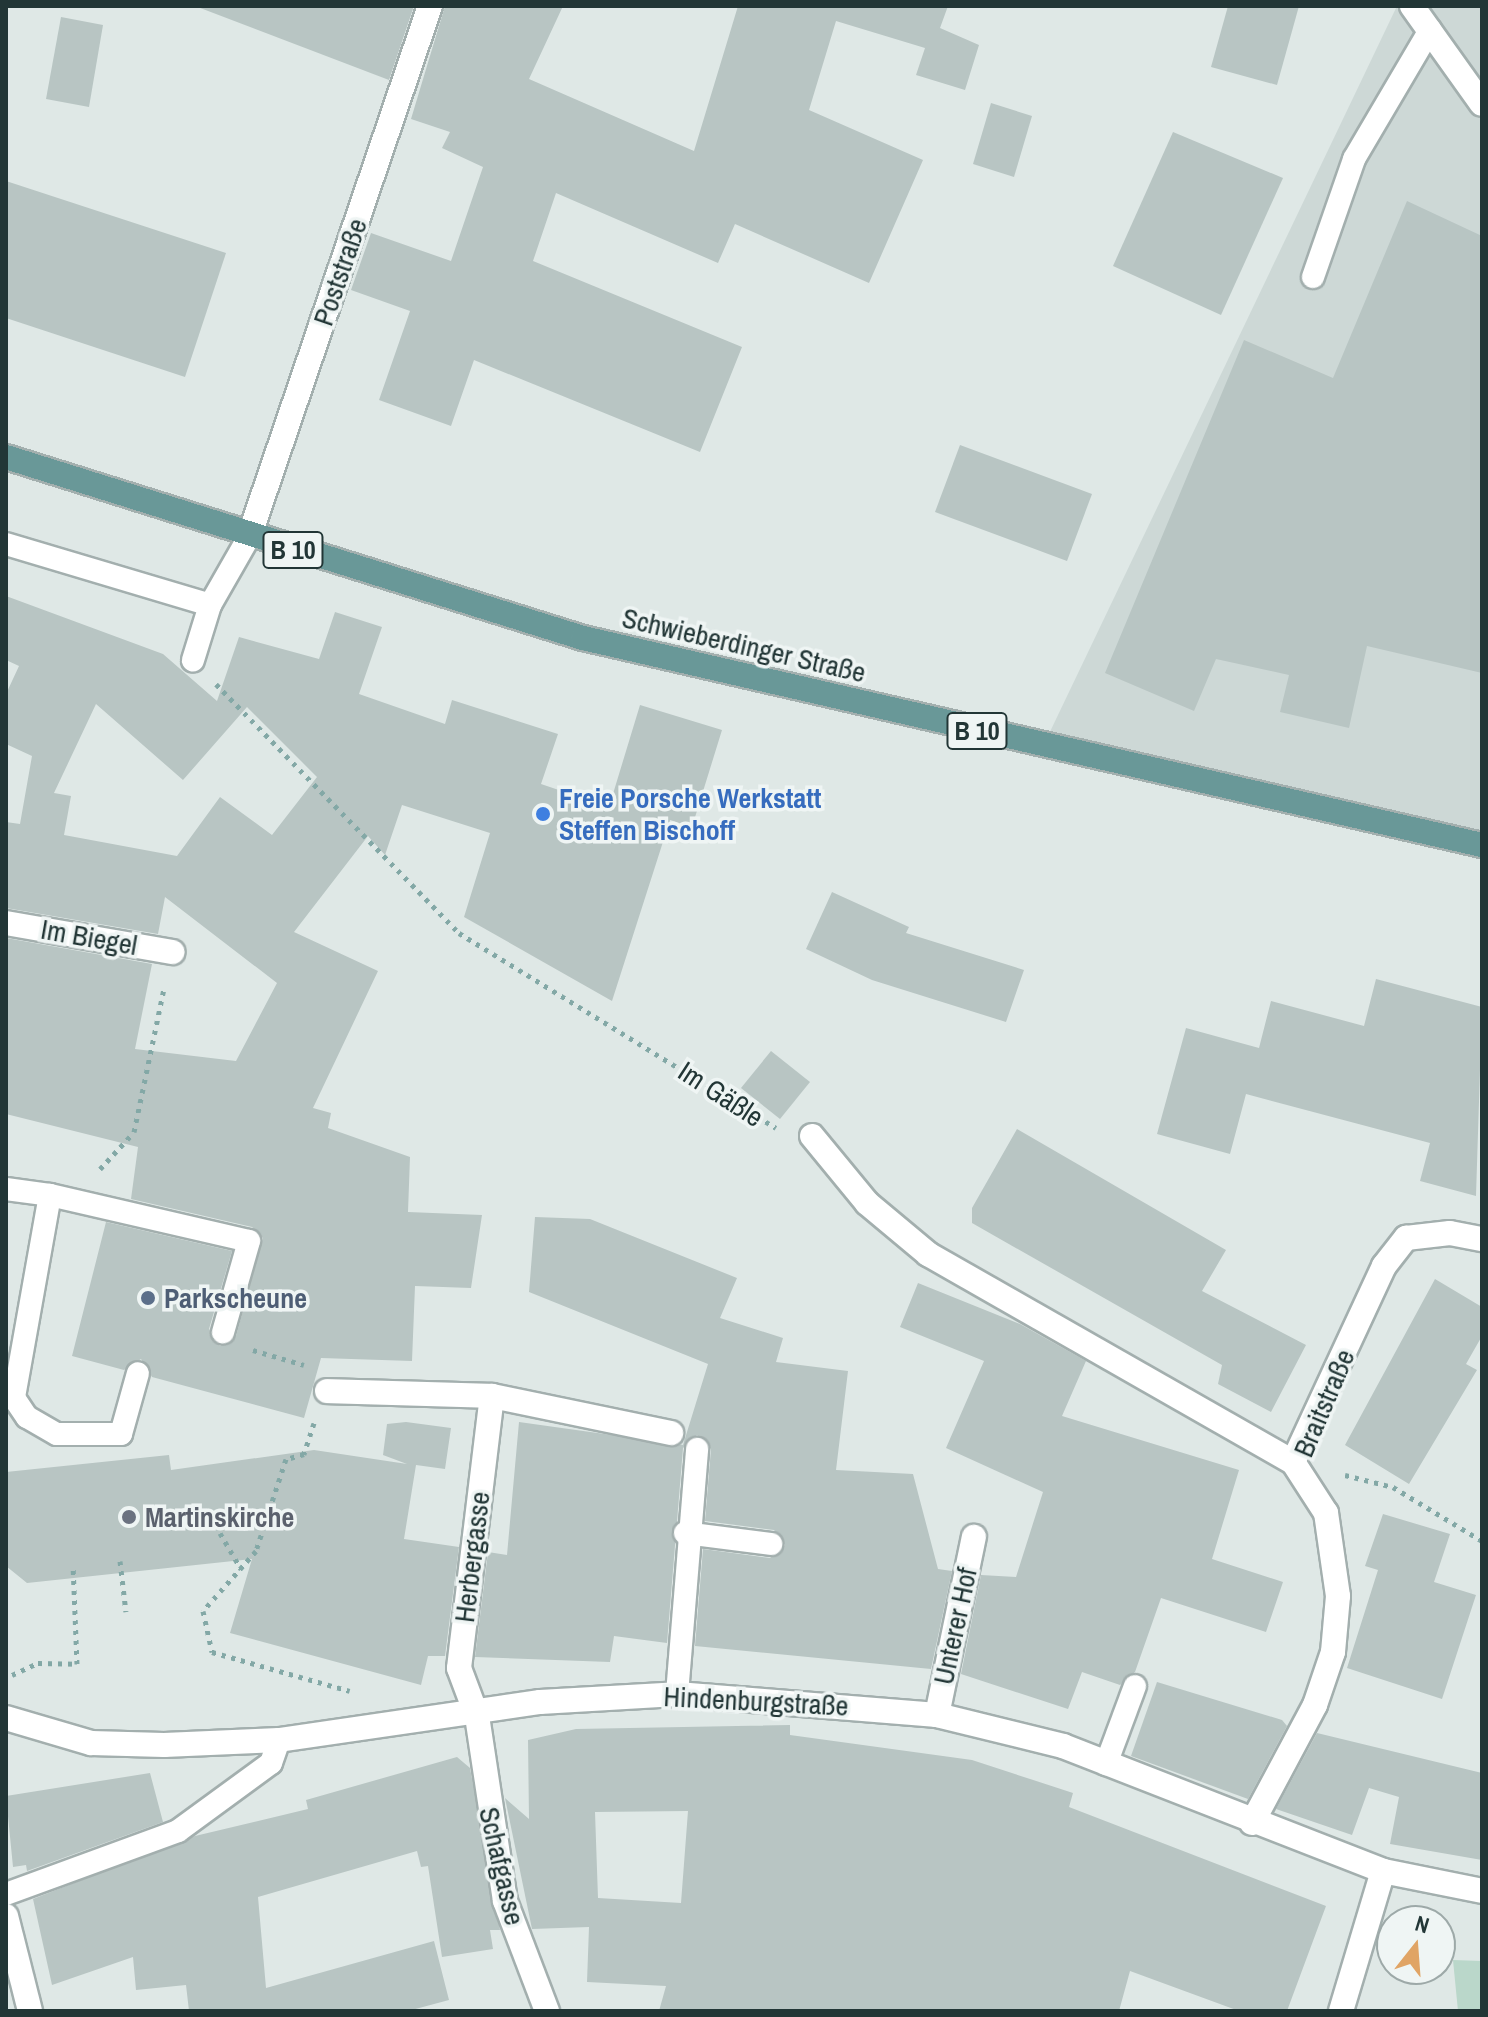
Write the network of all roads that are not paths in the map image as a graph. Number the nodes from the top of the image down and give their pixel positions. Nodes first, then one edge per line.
1 (430, 6) edge
2 (1412, 6) edge
3 (1430, 30) junction
4 (1482, 104) edge
5 (1313, 277) dead end
6 (6, 457) edge
7 (249, 537) junction
8 (6, 544) edge
9 (210, 605) junction
10 (193, 660) road end
11 (1482, 845) edge
12 (6, 923) edge
13 (172, 952) road end
14 (812, 1136) road end
15 (6, 1189) edge
16 (50, 1195) junction
17 (1482, 1239) edge
18 (223, 1332) dead end
19 (12, 1340) edge
20 (138, 1373) dead end
21 (322, 1380) road end
22 (492, 1396) junction
23 (671, 1433) dead end
24 (697, 1449) dead end
25 (1293, 1462) junction
26 (685, 1533) junction
27 (974, 1537) dead end
28 (771, 1544) dead end
29 (1135, 1686) dead end
30 (677, 1694) junction
31 (937, 1715) junction
32 (477, 1716) junction
33 (6, 1718) edge
34 (279, 1740) junction
35 (1106, 1764) junction
36 (1252, 1823) junction
37 (1383, 1871) junction
38 (1482, 1891) edge
39 (6, 1894) edge
40 (6, 1916) edge
41 (30, 2011) edge
42 (547, 2011) edge
43 (1341, 2011) edge

1 - 7 street, Poststraße
2 - 3 street
3 - 4 street
3 - 5 lane
6 - 7 main road, Schwieberdinger Straße / B 10
7 - 9 lane
7 - 11 main road, Schwieberdinger Straße / B 10
8 - 9 lane
9 - 10 lane
12 - 13 street, Im Biegel
14 - 25 street
15 - 16 lane
16 - 18 lane
16 - 19 lane
17 - 25 street, Braitstraße
19 - 20 lane
21 - 22 street
22 - 23 street
22 - 32 street, Herbergasse
24 - 26 lane
25 - 36 street, Braitstraße
26 - 28 lane
26 - 30 lane
27 - 31 street, Unterer Hof
29 - 35 lane
30 - 31 street, Hindenburgstraße
30 - 32 street, Hindenburgstraße
31 - 35 street, Hindenburgstraße
32 - 34 street, Hindenburgstraße
32 - 42 street, Schafgasse
33 - 34 street, Hindenburgstraße
34 - 39 lane
35 - 36 street, Hindenburgstraße
36 - 37 street, Hindenburgstraße
37 - 38 street, Hindenburgstraße
37 - 43 street
40 - 41 street

